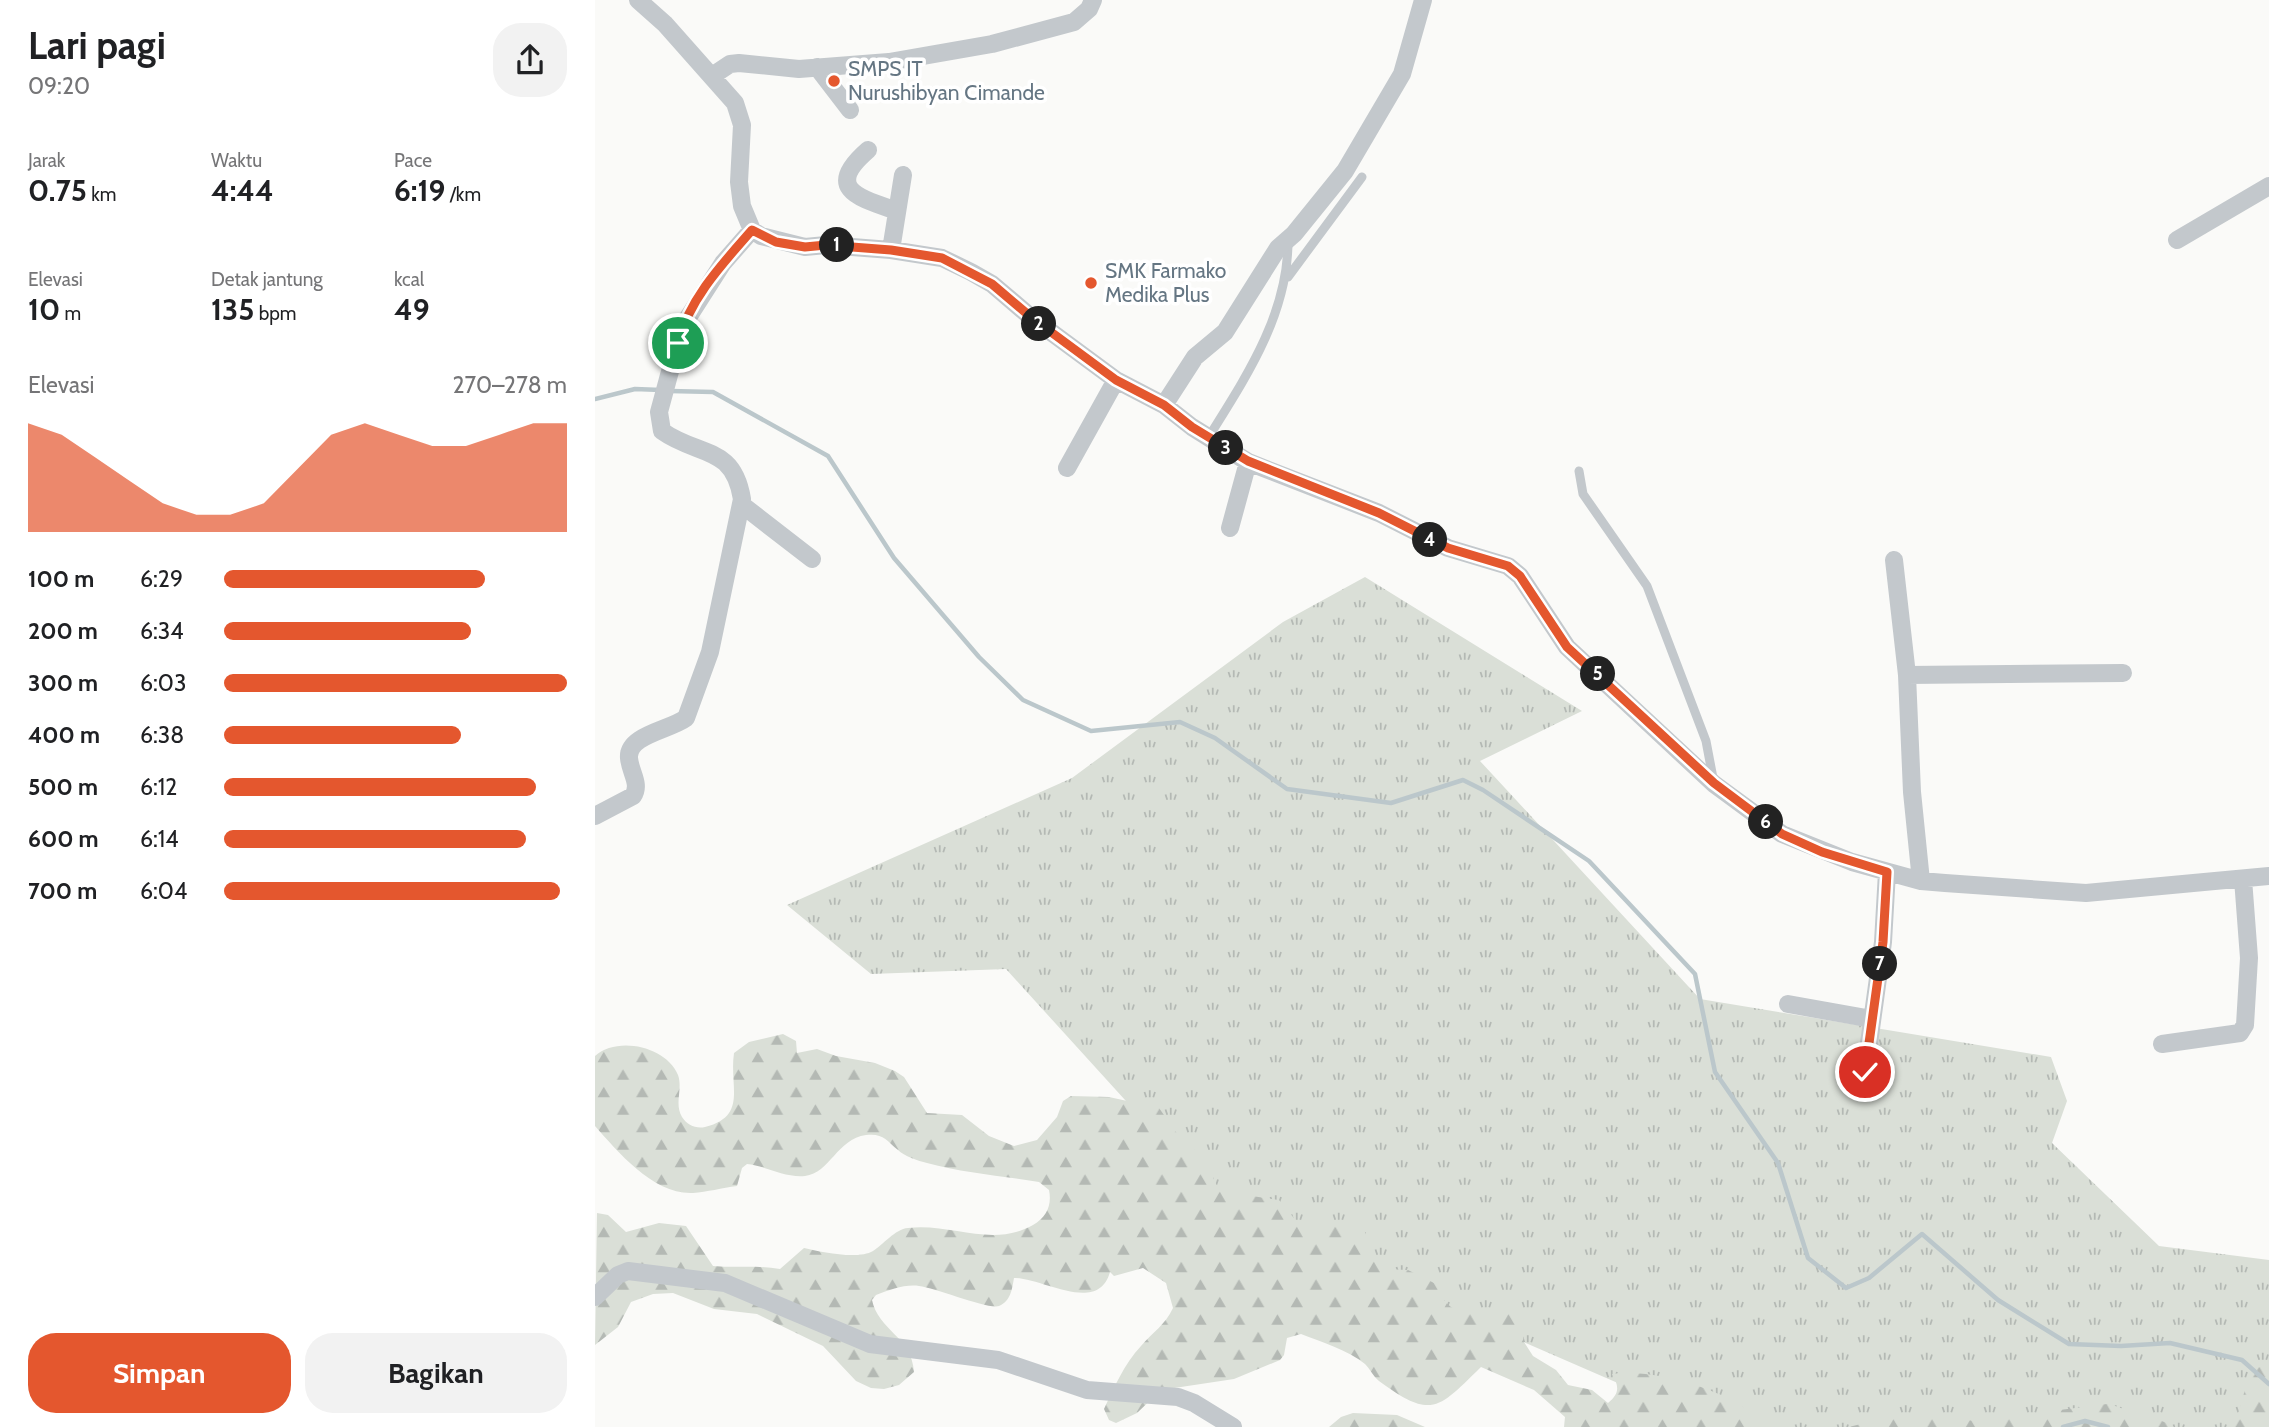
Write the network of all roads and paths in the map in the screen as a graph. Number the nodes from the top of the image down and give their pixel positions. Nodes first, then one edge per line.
1 (638, 0) edge
2 (1093, 0) edge
3 (1423, 0) edge
4 (817, 67) junction
5 (712, 76) junction
6 (850, 110) dead end
7 (868, 150) dead end
8 (903, 176) dead end
9 (1361, 177) dead end
10 (2269, 186) edge
11 (897, 211) junction
12 (752, 230) junction
13 (1288, 240) junction
14 (2178, 240) dead end
15 (891, 250) junction
16 (1286, 278) junction
17 (1116, 380) junction
18 (1164, 405) junction
19 (1208, 438) junction
20 (1248, 461) junction
21 (1067, 468) dead end
22 (1579, 471) dead end
23 (741, 504) junction
24 (1230, 528) dead end
25 (812, 559) dead end
26 (1894, 560) dead end
27 (2123, 673) dead end
28 (1907, 675) junction
29 (1714, 783) junction
30 (595, 816) edge
31 (1887, 872) junction
32 (2269, 876) edge
33 (2243, 879) junction
34 (1921, 881) junction
35 (1788, 1004) dead end
36 (1872, 1020) junction
37 (2162, 1044) dead end
38 (1865, 1072) dead end
39 (595, 1297) edge
40 (1233, 1427) edge

1 - 5 street
2 - 4 street
3 - 13 street
4 - 5 street
4 - 6 street
5 - 12 street
7 - 11 street
8 - 11 street
9 - 16 lane
10 - 14 street
11 - 15 street
12 - 15 street
12 - 23 street
13 - 16 lane
13 - 18 street
15 - 17 street
16 - 19 lane
17 - 18 street
17 - 21 street
18 - 19 street
19 - 20 street
20 - 24 street
20 - 29 street
22 - 29 lane
23 - 25 street
23 - 30 street
26 - 28 street
27 - 28 street
28 - 34 street
29 - 31 street
31 - 34 street
31 - 36 street
32 - 33 street
33 - 34 street
33 - 37 street
35 - 36 street
36 - 38 street
39 - 40 street

